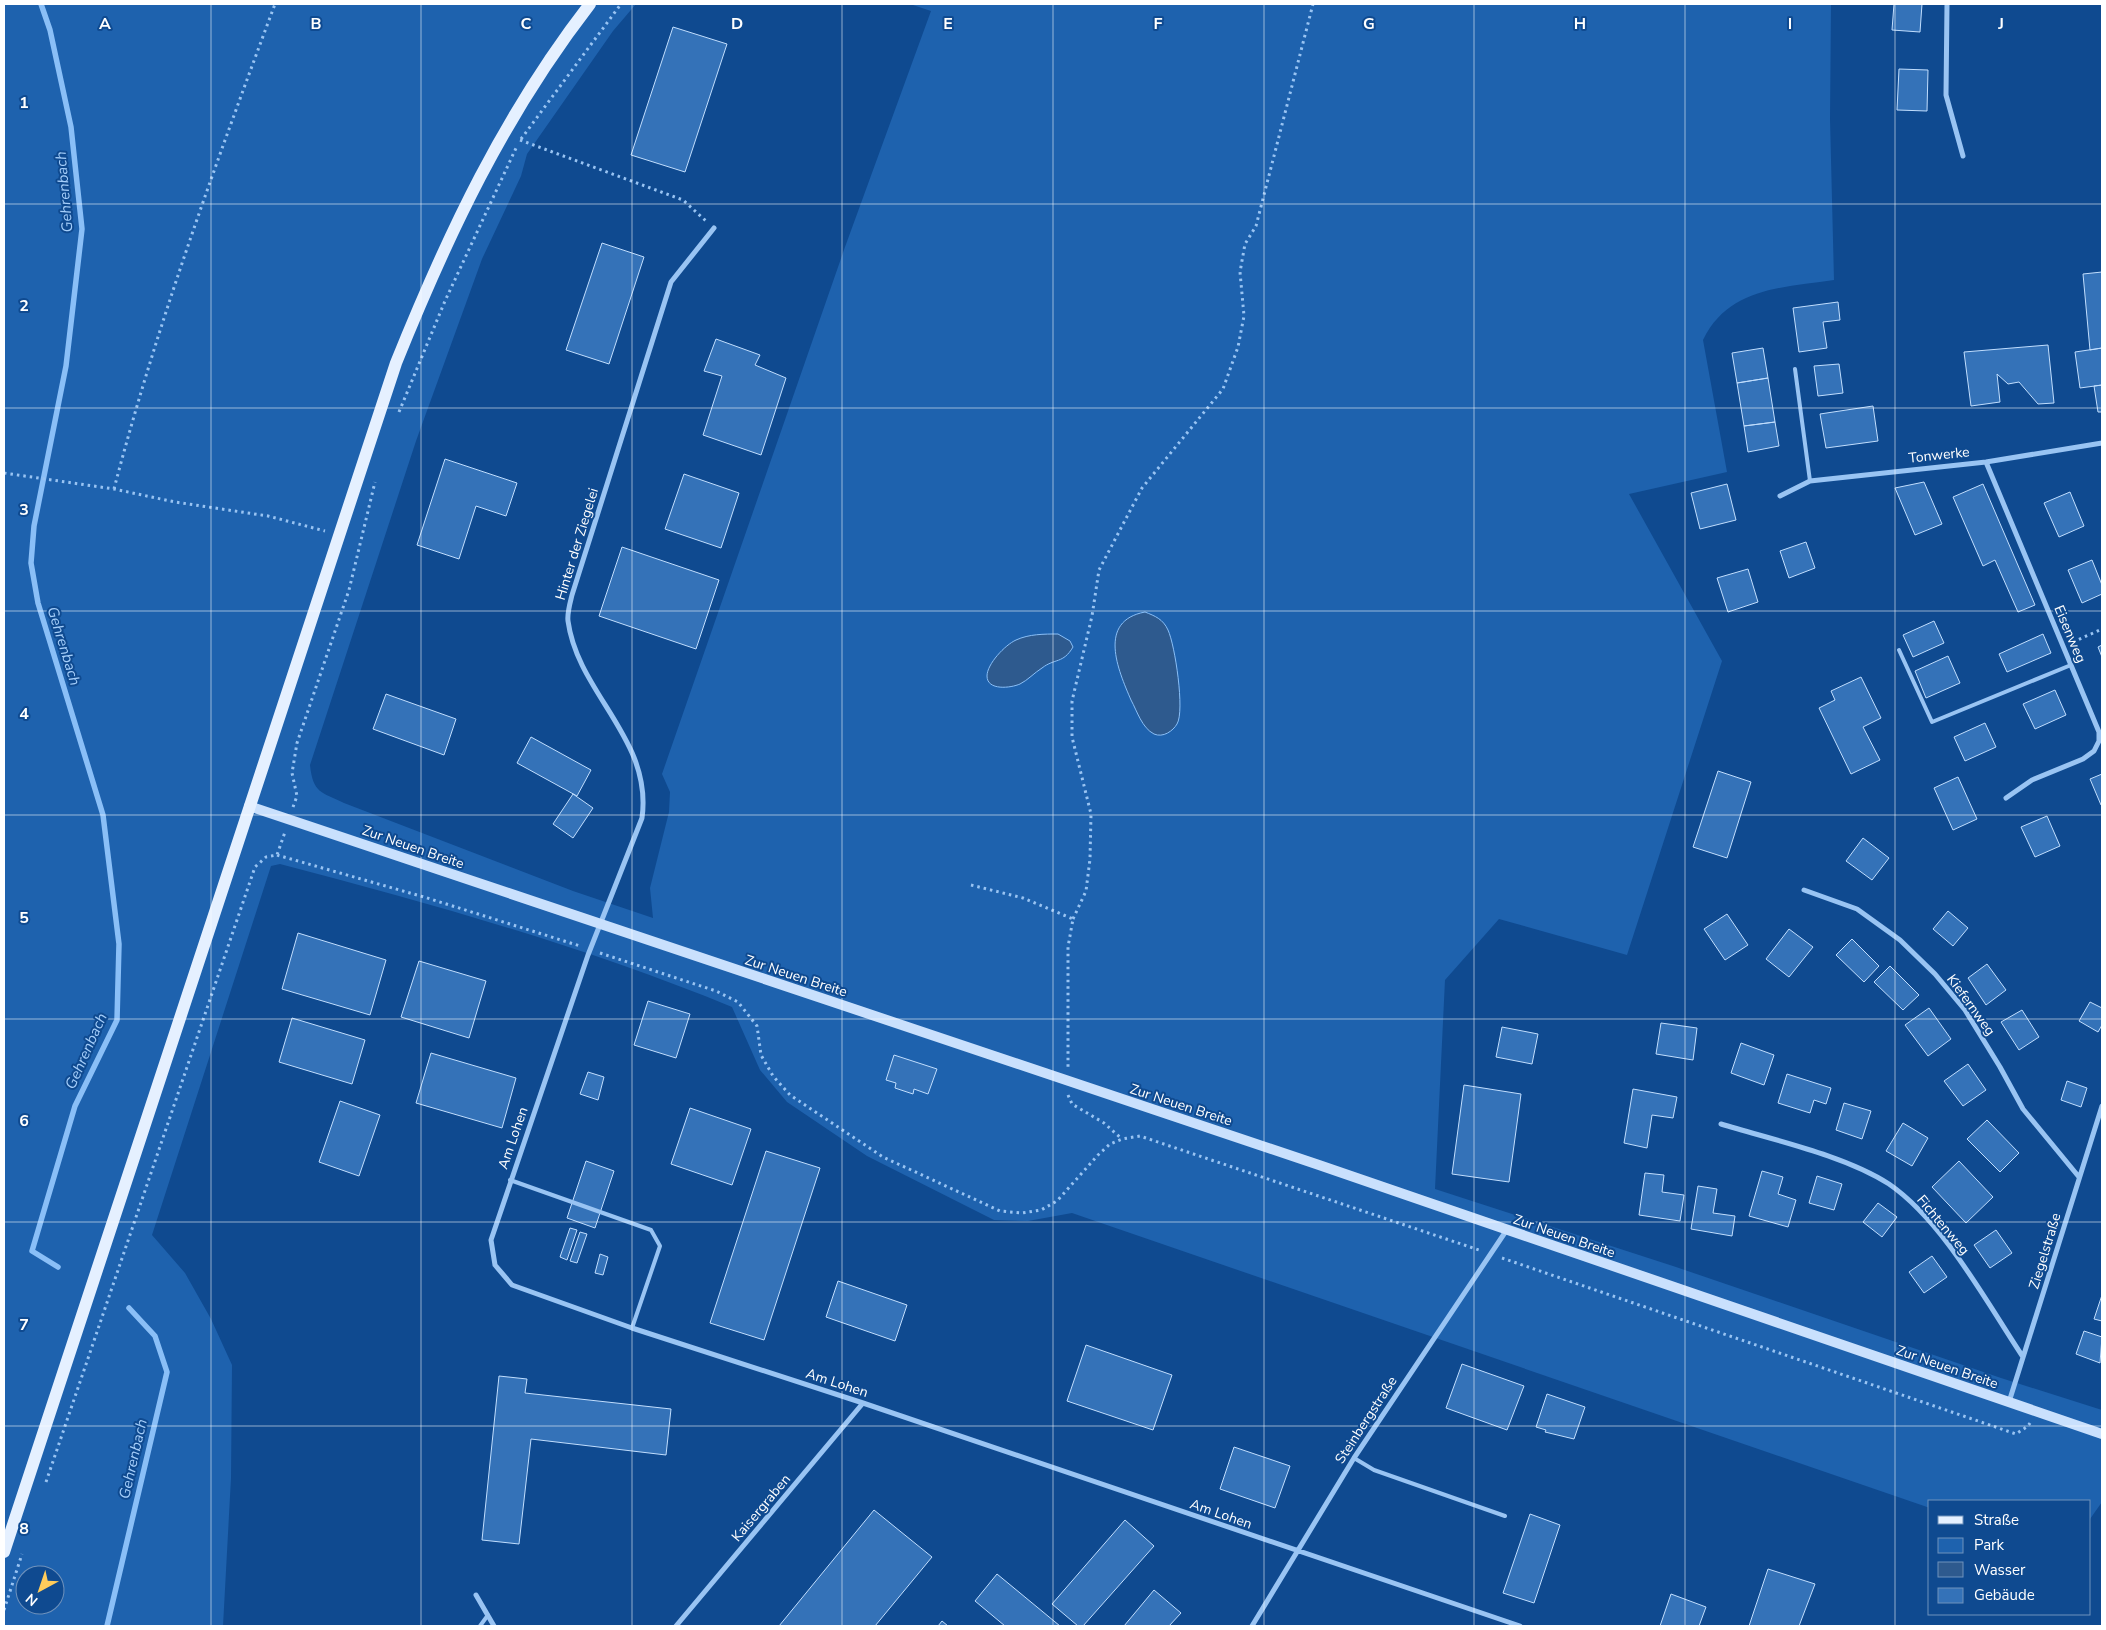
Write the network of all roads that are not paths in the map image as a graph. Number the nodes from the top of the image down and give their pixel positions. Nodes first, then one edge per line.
1 (590, 4) edge
2 (1947, 4) edge
3 (1963, 156) dead end
4 (714, 228) road end
5 (1795, 368) dead end
6 (2102, 443) edge
7 (1986, 462) junction
8 (1810, 481) junction
9 (1780, 496) dead end
10 (1899, 650) dead end
11 (2071, 665) junction
12 (2006, 798) dead end
13 (249, 806) junction
14 (1804, 890) dead end
15 (600, 925) junction
16 (2102, 1106) edge
17 (1721, 1124) dead end
18 (2079, 1177) junction
19 (510, 1180) junction
20 (1506, 1231) junction
21 (632, 1328) junction
22 (2023, 1357) junction
23 (2009, 1402) junction
24 (863, 1404) junction
25 (2102, 1434) edge
26 (1354, 1458) junction
27 (1505, 1516) dead end
28 (4, 1552) edge
29 (1297, 1552) junction
30 (476, 1595) dead end
31 (488, 1615) junction
32 (480, 1626) edge
33 (494, 1626) edge
34 (676, 1626) edge
35 (1252, 1626) edge
36 (1520, 1626) edge

1 - 13 main road
2 - 3 street
4 - 15 street, Hinter der Ziegelei
5 - 8 lane
6 - 7 street, Tonwerke
7 - 8 street, Tonwerke
7 - 11 street, Eisenweg
8 - 9 street, Tonwerke
10 - 11 lane
11 - 12 street, Eisenweg
13 - 15 street, Zur Neuen Breite
13 - 28 main road
14 - 18 street, Kiefernweg
15 - 19 street, Am Lohen
15 - 20 street, Zur Neuen Breite
16 - 18 street, Ziegelstraße
17 - 22 street, Fichtenweg
18 - 22 street, Ziegelstraße
19 - 21 street, Am Lohen
19 - 21 lane
20 - 23 street, Zur Neuen Breite
20 - 26 street, Steinbergstraße
21 - 24 street, Am Lohen
22 - 23 street, Ziegelstraße
23 - 25 street, Zur Neuen Breite
24 - 29 street, Am Lohen
24 - 34 street, Kaisergraben
26 - 27 lane
26 - 29 street, Steinbergstraße
29 - 35 street, Steinbergstraße
29 - 36 street, Am Lohen
30 - 31 street
31 - 32 lane
31 - 33 street

